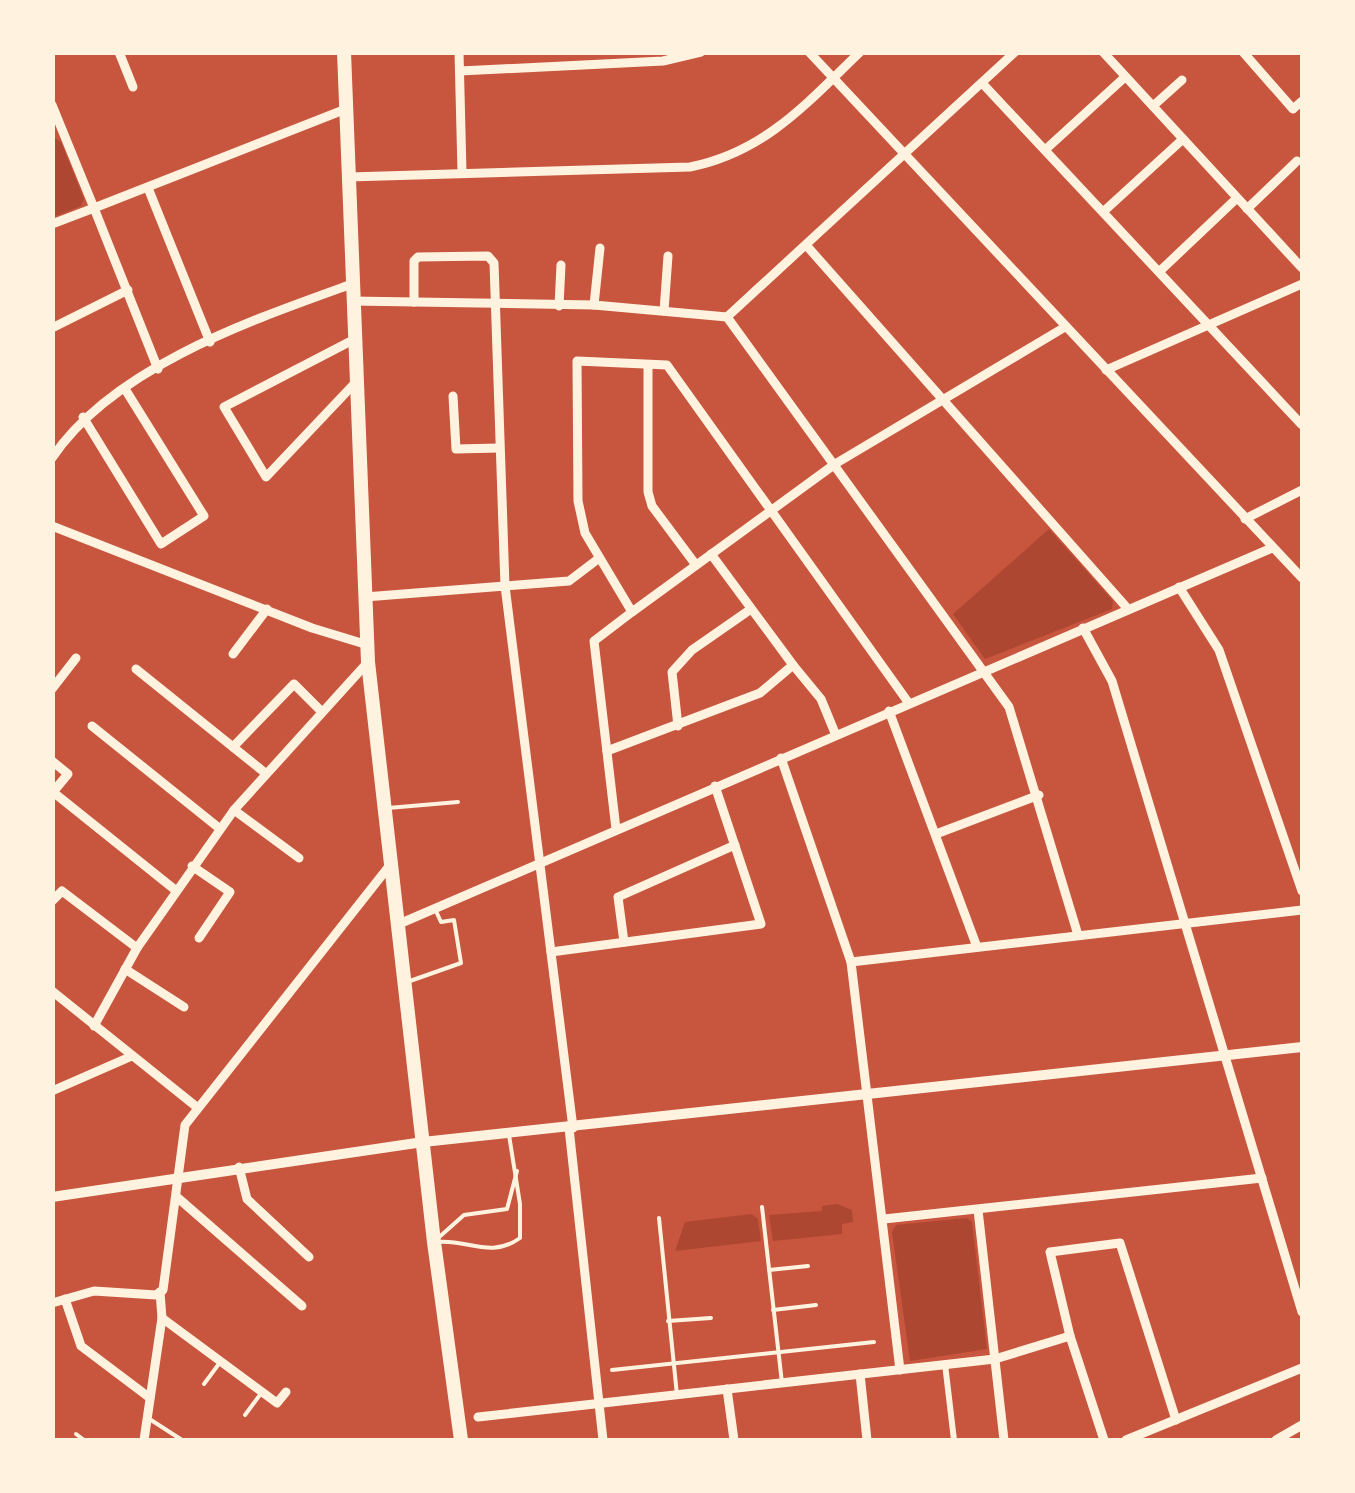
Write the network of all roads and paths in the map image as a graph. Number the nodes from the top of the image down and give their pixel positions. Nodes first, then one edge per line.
1 (119, 52) edge
2 (344, 52) edge
3 (459, 52) edge
4 (701, 52) edge
5 (809, 52) edge
6 (860, 52) edge
7 (1015, 52) edge
8 (1103, 52) edge
9 (1243, 52) edge
10 (460, 71) junction
11 (1125, 77) junction
12 (833, 78) junction
13 (1182, 80) dead end
14 (982, 83) junction
15 (133, 87) dead end
16 (1302, 101) edge
17 (52, 104) edge
18 (1153, 106) junction
19 (346, 109) junction
20 (56, 126) edge
21 (1183, 140) junction
22 (1045, 150) junction
23 (905, 154) junction
24 (1296, 161) dead end
25 (462, 172) junction
26 (349, 177) junction
27 (148, 188) junction
28 (1237, 198) junction
29 (94, 208) junction
30 (1247, 209) junction
31 (1103, 212) junction
32 (52, 224) edge
33 (806, 245) junction
34 (600, 248) dead end
35 (668, 256) dead end
36 (561, 265) dead end
37 (1302, 268) edge
38 (1160, 271) junction
39 (352, 284) junction
40 (1302, 284) edge
41 (128, 290) junction
42 (352, 301) junction
43 (414, 302) junction
44 (494, 305) junction
45 (594, 305) junction
46 (559, 306) junction
47 (664, 311) junction
48 (727, 317) junction
49 (1209, 325) junction
50 (1065, 327) junction
51 (52, 328) edge
52 (353, 340) junction
53 (210, 342) junction
54 (648, 365) junction
55 (158, 369) junction
56 (1106, 370) junction
57 (355, 383) junction
58 (124, 389) junction
59 (453, 396) dead end
60 (943, 398) junction
61 (83, 417) junction
62 (1302, 425) edge
63 (499, 448) junction
64 (52, 458) edge
65 (835, 464) junction
66 (1302, 490) edge
67 (774, 508) junction
68 (1245, 519) junction
69 (52, 526) edge
70 (161, 544) junction
71 (1272, 548) junction
72 (711, 554) junction
73 (145, 559) junction
74 (598, 559) junction
75 (696, 565) junction
76 (1302, 578) edge
77 (505, 586) junction
78 (1179, 588) junction
79 (365, 597) junction
80 (751, 608) junction
81 (267, 609) junction
82 (1128, 609) junction
83 (632, 612) junction
84 (1084, 628) junction
85 (368, 645) junction
86 (233, 654) dead end
87 (76, 658) dead end
88 (368, 662) junction
89 (793, 666) junction
90 (136, 669) dead end
91 (986, 670) junction
92 (52, 689) edge
93 (908, 702) junction
94 (889, 710) junction
95 (321, 712) junction
96 (92, 726) dead end
97 (678, 726) junction
98 (835, 733) junction
99 (233, 746) junction
100 (607, 751) junction
101 (781, 758) junction
102 (52, 762) edge
103 (264, 772) junction
104 (715, 786) junction
105 (1039, 796) junction
106 (458, 802) dead end
107 (386, 808) junction
108 (234, 810) junction
109 (218, 828) junction
110 (616, 828) junction
111 (936, 834) junction
112 (734, 845) junction
113 (299, 858) dead end
114 (392, 863) junction
115 (539, 863) junction
116 (192, 866) junction
117 (52, 883) edge
118 (174, 889) junction
119 (62, 891) junction
120 (1302, 891) edge
121 (52, 901) edge
122 (435, 908) junction
123 (1302, 910) edge
124 (1188, 922) junction
125 (399, 924) junction
126 (1078, 935) junction
127 (199, 938) dead end
128 (624, 942) junction
129 (976, 947) junction
130 (137, 948) junction
131 (550, 952) junction
132 (849, 964) junction
133 (126, 969) junction
134 (405, 982) junction
135 (52, 991) edge
136 (184, 1007) dead end
137 (94, 1026) junction
138 (1302, 1047) edge
139 (132, 1056) junction
140 (1226, 1056) junction
141 (52, 1092) edge
142 (870, 1095) junction
143 (198, 1108) junction
144 (571, 1128) junction
145 (509, 1132) junction
146 (423, 1142) junction
147 (239, 1167) junction
148 (516, 1171) junction
149 (181, 1175) junction
150 (1262, 1178) junction
151 (52, 1196) edge
152 (178, 1198) junction
153 (762, 1207) dead end
154 (978, 1210) junction
155 (659, 1218) dead end
156 (884, 1219) junction
157 (434, 1242) junction
158 (308, 1257) dead end
159 (808, 1266) dead end
160 (768, 1270) junction
161 (160, 1292) junction
162 (65, 1299) junction
163 (52, 1303) edge
164 (816, 1305) dead end
165 (302, 1306) dead end
166 (773, 1310) junction
167 (1302, 1312) edge
168 (162, 1318) junction
169 (710, 1318) dead end
170 (668, 1322) junction
171 (1070, 1336) junction
172 (874, 1342) dead end
173 (778, 1352) junction
174 (995, 1359) junction
175 (221, 1362) junction
176 (673, 1364) junction
177 (945, 1364) junction
178 (1302, 1368) edge
179 (612, 1370) dead end
180 (900, 1370) junction
181 (860, 1374) junction
182 (782, 1383) junction
183 (204, 1384) dead end
184 (727, 1389) junction
185 (262, 1392) junction
186 (286, 1392) dead end
187 (677, 1395) junction
188 (150, 1398) junction
189 (599, 1404) junction
190 (245, 1415) dead end
191 (478, 1417) dead end
192 (147, 1418) junction
193 (1176, 1420) junction
194 (1302, 1425) edge
195 (76, 1434) dead end
196 (1145, 1437) edge
197 (84, 1440) edge
198 (144, 1440) edge
199 (182, 1440) edge
200 (461, 1440) edge
201 (603, 1440) edge
202 (734, 1440) edge
203 (867, 1440) edge
204 (954, 1440) edge
205 (1004, 1440) edge
206 (1104, 1440) edge
207 (1126, 1440) edge
208 (1276, 1440) edge

1 - 15 street
2 - 19 highway
3 - 10 street
4 - 10 street
5 - 12 street
6 - 12 street
7 - 14 street
8 - 11 street
9 - 16 street
10 - 25 street
11 - 18 street
11 - 22 street
12 - 23 street
12 - 25 street
13 - 18 street
14 - 22 street
14 - 23 street
17 - 20 street
18 - 21 street
19 - 26 highway
19 - 27 street
20 - 29 street
21 - 28 street
21 - 31 street
22 - 31 street
23 - 33 street
23 - 50 street
24 - 30 street
25 - 26 street
26 - 39 highway
27 - 29 street
27 - 53 street
28 - 30 street
28 - 38 street
29 - 32 street
29 - 41 street
30 - 37 street
31 - 38 street
33 - 48 street
33 - 60 street
34 - 45 street
35 - 47 street
36 - 46 street
38 - 49 street
39 - 42 highway
39 - 53 street
40 - 49 street
41 - 51 street
41 - 55 street
42 - 43 street
42 - 52 highway
43 - 44 street
43 - 44 street
44 - 46 street
44 - 63 street
45 - 46 street
45 - 47 street
47 - 48 street
48 - 65 street
49 - 56 street
49 - 62 street
50 - 56 street
50 - 60 street
52 - 57 highway
52 - 57 street
53 - 55 street
54 - 67 street
54 - 74 street
54 - 75 street
55 - 58 street
56 - 68 street
57 - 79 highway
58 - 61 street
58 - 70 street
59 - 63 street
60 - 65 street
60 - 82 street
61 - 64 street
61 - 70 street
63 - 77 street
65 - 67 street
65 - 91 street
66 - 68 street
67 - 72 street
67 - 93 street
68 - 71 street
69 - 73 street
70 - 73 street
71 - 76 street
71 - 78 street
72 - 75 street
72 - 80 street
73 - 81 street
74 - 77 street
74 - 83 street
75 - 83 street
77 - 79 street
77 - 115 street
78 - 82 street
78 - 120 street
79 - 85 highway
80 - 89 street
80 - 97 street
81 - 85 street
81 - 86 street
82 - 84 street
83 - 100 street
84 - 91 street
84 - 124 street
85 - 88 highway
87 - 92 street
88 - 95 street
88 - 107 highway
89 - 97 street
89 - 98 street
90 - 99 street
91 - 93 street
91 - 105 street
93 - 94 street
94 - 98 street
94 - 111 street
95 - 99 street
95 - 103 street
96 - 109 street
97 - 100 street
98 - 101 street
99 - 103 street
100 - 110 street
101 - 104 street
101 - 132 street
102 - 118 street
103 - 108 street
104 - 110 street
104 - 112 street
105 - 111 street
105 - 126 street
106 - 107 lane
107 - 114 highway
108 - 109 street
108 - 113 street
109 - 116 street
110 - 115 street
111 - 129 street
112 - 128 street
112 - 128 street
114 - 125 highway
114 - 143 street
115 - 122 street
115 - 131 street
116 - 118 street
116 - 127 street
117 - 119 street
118 - 130 street
119 - 121 street
119 - 130 street
122 - 125 street
122 - 134 lane
123 - 124 street
124 - 126 street
124 - 140 street
125 - 134 highway
126 - 129 street
128 - 131 street
129 - 132 street
130 - 133 street
131 - 144 street
132 - 142 street
133 - 136 street
133 - 137 street
134 - 146 highway
135 - 137 street
137 - 139 street
138 - 140 street
139 - 141 street
139 - 143 street
140 - 142 street
140 - 150 street
142 - 144 street
142 - 156 street
143 - 149 street
144 - 145 street
144 - 189 street
145 - 146 street
145 - 148 lane
146 - 147 street
146 - 157 highway
147 - 149 street
147 - 158 street
148 - 157 lane
148 - 157 lane
149 - 151 street
149 - 152 street
150 - 154 street
150 - 167 street
152 - 161 street
152 - 165 street
153 - 160 lane
154 - 156 street
154 - 174 street
155 - 170 lane
156 - 180 street
157 - 200 highway
159 - 160 lane
160 - 166 lane
161 - 162 street
161 - 168 street
162 - 163 street
162 - 188 street
164 - 166 lane
166 - 173 lane
168 - 175 street
168 - 188 street
169 - 170 lane
170 - 176 lane
171 - 174 street
171 - 193 street
171 - 206 street
172 - 173 lane
173 - 176 lane
173 - 182 lane
174 - 177 street
174 - 205 street
175 - 183 lane
175 - 185 street
176 - 179 lane
176 - 187 lane
177 - 180 street
177 - 204 street
178 - 193 street
180 - 181 street
181 - 182 street
181 - 203 street
182 - 184 street
184 - 187 street
184 - 202 street
185 - 186 street
185 - 190 lane
187 - 189 street
188 - 192 street
189 - 191 street
189 - 201 street
192 - 198 street
192 - 199 lane
193 - 196 street
194 - 208 street
195 - 197 lane
196 - 207 street

